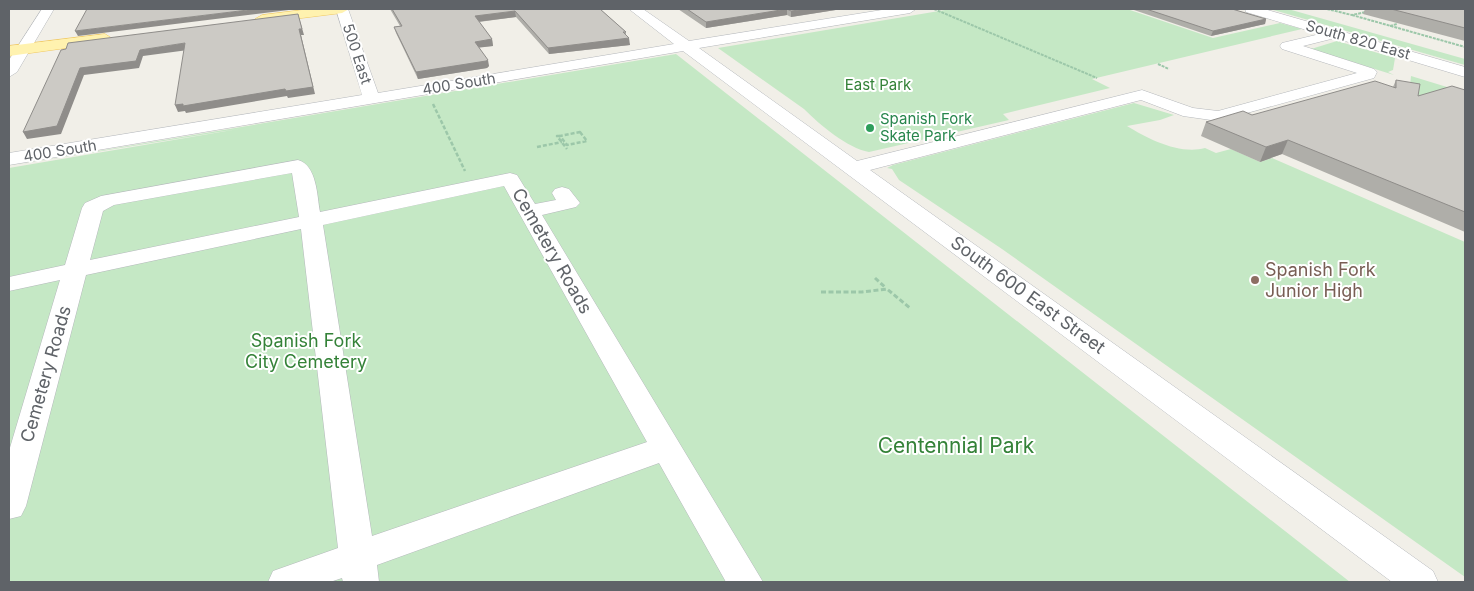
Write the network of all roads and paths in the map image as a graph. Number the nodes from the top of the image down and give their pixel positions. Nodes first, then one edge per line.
1 (48, 9) edge
2 (342, 9) edge
3 (635, 9) edge
4 (910, 9) edge
5 (934, 9) edge
6 (1251, 9) edge
7 (1327, 9) edge
8 (1370, 11) dead end
9 (1352, 15) junction
10 (247, 21) edge
11 (1397, 24) dead end
12 (1390, 26) junction
13 (1395, 27) junction
14 (1388, 29) dead end
15 (1405, 30) junction
16 (1398, 32) dead end
17 (1414, 32) junction
18 (1336, 34) junction
19 (1406, 34) dead end
20 (1422, 35) junction
21 (1414, 36) dead end
22 (122, 37) edge
23 (688, 46) junction
24 (1465, 47) edge
25 (15, 50) edge
26 (1411, 56) junction
27 (1158, 64) dead end
28 (1169, 69) dead end
29 (9, 72) edge
30 (1465, 72) edge
31 (1098, 78) dead end
32 (1465, 87) edge
33 (372, 99) junction
34 (432, 100) dead end
35 (564, 141) junction
36 (537, 148) dead end
37 (567, 149) dead end
38 (9, 159) edge
39 (854, 168) junction
40 (473, 187) junction
41 (562, 193) dead end
42 (529, 212) junction
43 (311, 221) junction
44 (76, 270) junction
45 (874, 278) dead end
46 (9, 284) edge
47 (887, 289) junction
48 (821, 292) dead end
49 (910, 308) dead end
50 (665, 448) junction
51 (9, 506) edge
52 (359, 570) edge
53 (286, 582) edge
54 (745, 582) edge
55 (1420, 582) edge

1 - 25 street
2 - 10 main road
2 - 33 street, 500 East
3 - 23 street, South 600 East Street
4 - 23 street, 400 South
5 - 31 path
6 - 18 street, South 820 East
7 - 9 path
8 - 9 path
9 - 12 path
11 - 12 path
12 - 13 path
13 - 14 path
13 - 15 path
15 - 16 path
15 - 17 path
17 - 19 path
17 - 20 path
18 - 26 street, South 820 East
18 - 39 street
20 - 21 path
20 - 24 path
22 - 25 main road
23 - 33 street, 400 South
23 - 39 street, South 600 East Street
25 - 29 street
26 - 30 street, South 820 East
26 - 32 street
27 - 28 path
33 - 38 street, 400 South
34 - 40 path
35 - 35 path
35 - 36 path
35 - 37 path
39 - 55 street, South 600 East Street
40 - 42 street, Cemetery Roads
40 - 43 street, Cemetery Roads
41 - 42 street
42 - 50 street, Cemetery Roads
43 - 44 street, Cemetery Roads
43 - 44 street
43 - 52 street
44 - 46 street, Cemetery Roads
44 - 51 street, Cemetery Roads
45 - 47 path
47 - 48 path
47 - 49 path
50 - 52 street
50 - 54 street, Cemetery Roads
52 - 53 street

